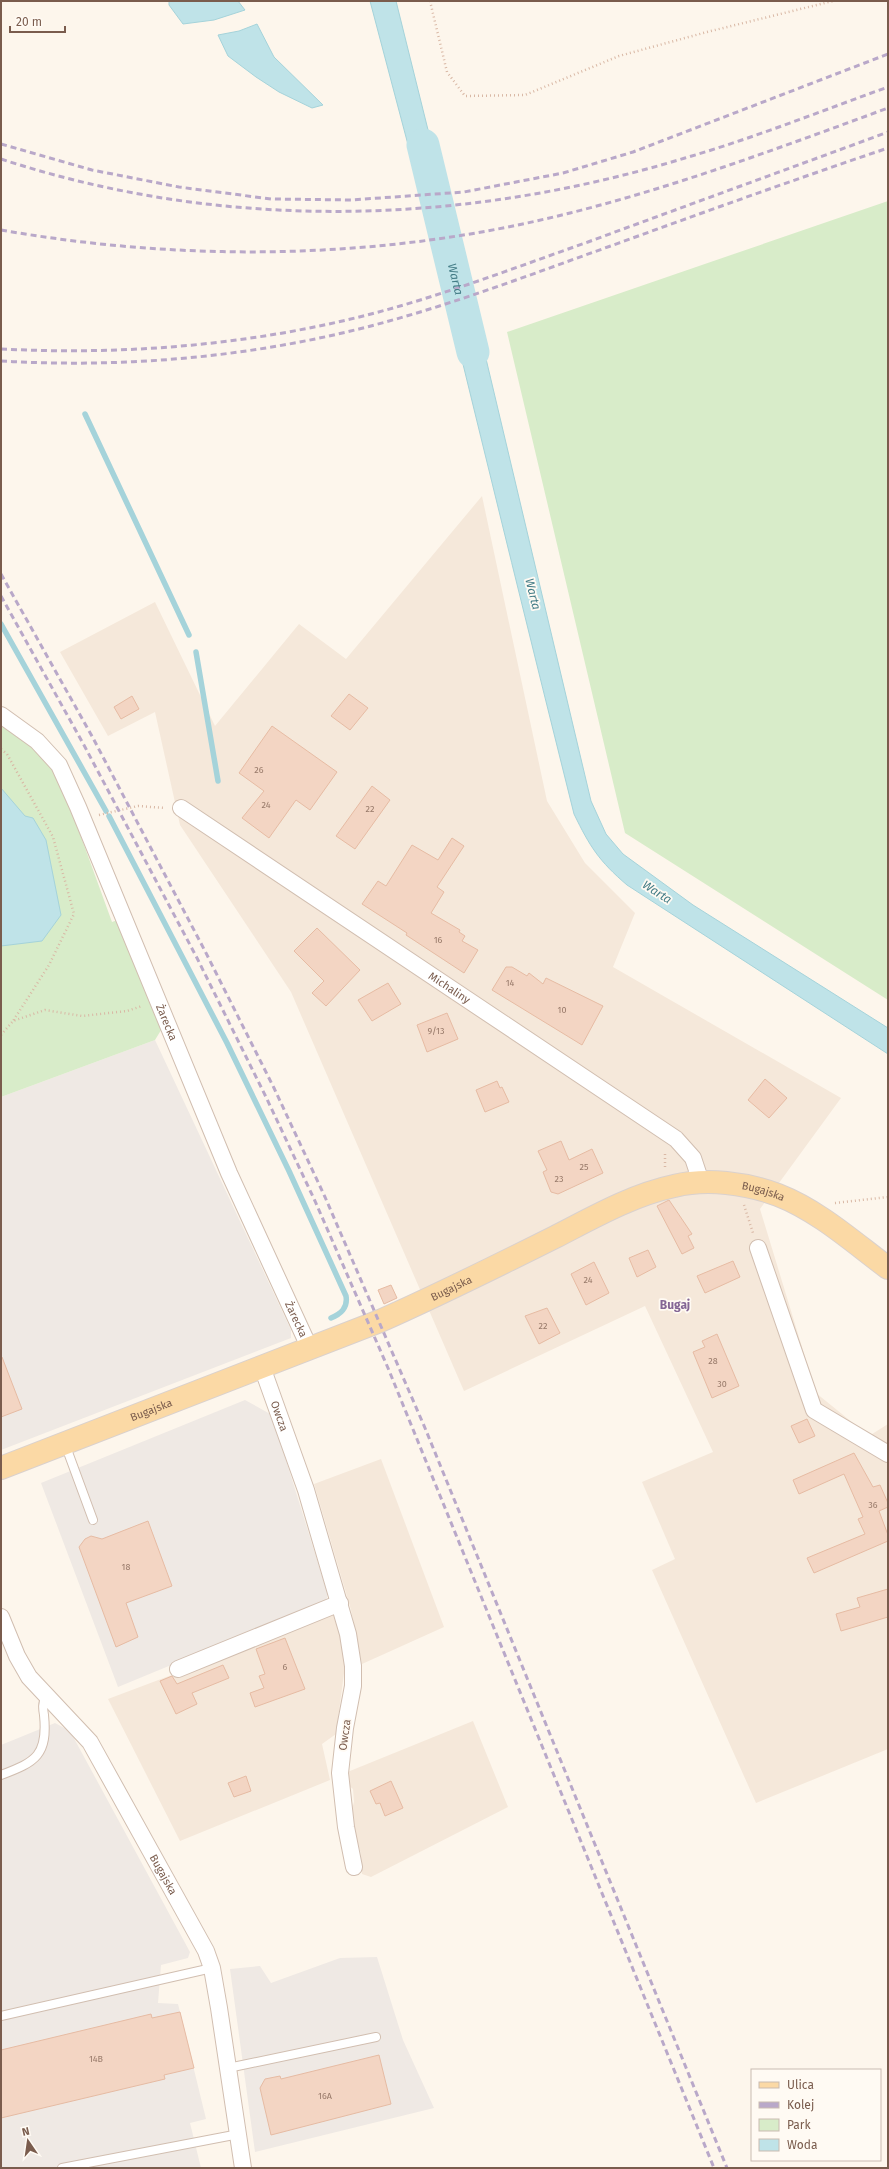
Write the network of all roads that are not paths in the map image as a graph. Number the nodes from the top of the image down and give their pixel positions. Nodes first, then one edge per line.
1 (1, 715) edge
2 (181, 808) road end
3 (700, 1182) junction
4 (758, 1248) road end
5 (888, 1268) edge
6 (310, 1349) junction
7 (262, 1367) junction
8 (64, 1443) junction
9 (888, 1454) edge
10 (1, 1468) edge
11 (93, 1520) dead end
12 (340, 1603) junction
13 (1, 1617) edge
14 (178, 1669) dead end
15 (46, 1697) junction
16 (1, 1775) edge
17 (354, 1867) dead end
18 (212, 1968) junction
19 (1, 2016) edge
20 (376, 2037) dead end
21 (228, 2068) junction
22 (239, 2134) junction
23 (62, 2168) edge
24 (242, 2168) edge

1 - 6 street, Żarecka
2 - 3 street, Michaliny
3 - 5 main road, Bugajska
3 - 6 main road, Bugajska
4 - 9 street
6 - 7 main road, Bugajska
7 - 8 main road, Bugajska
7 - 12 street, Owcza
8 - 10 main road, Bugajska
8 - 11 lane
12 - 14 street
12 - 17 street, Owcza
13 - 15 street, Bugajska
15 - 16 lane
15 - 18 street, Bugajska
18 - 19 lane
18 - 21 street, Bugajska
20 - 21 lane
21 - 22 street, Bugajska
22 - 23 lane
22 - 24 street, Bugajska

